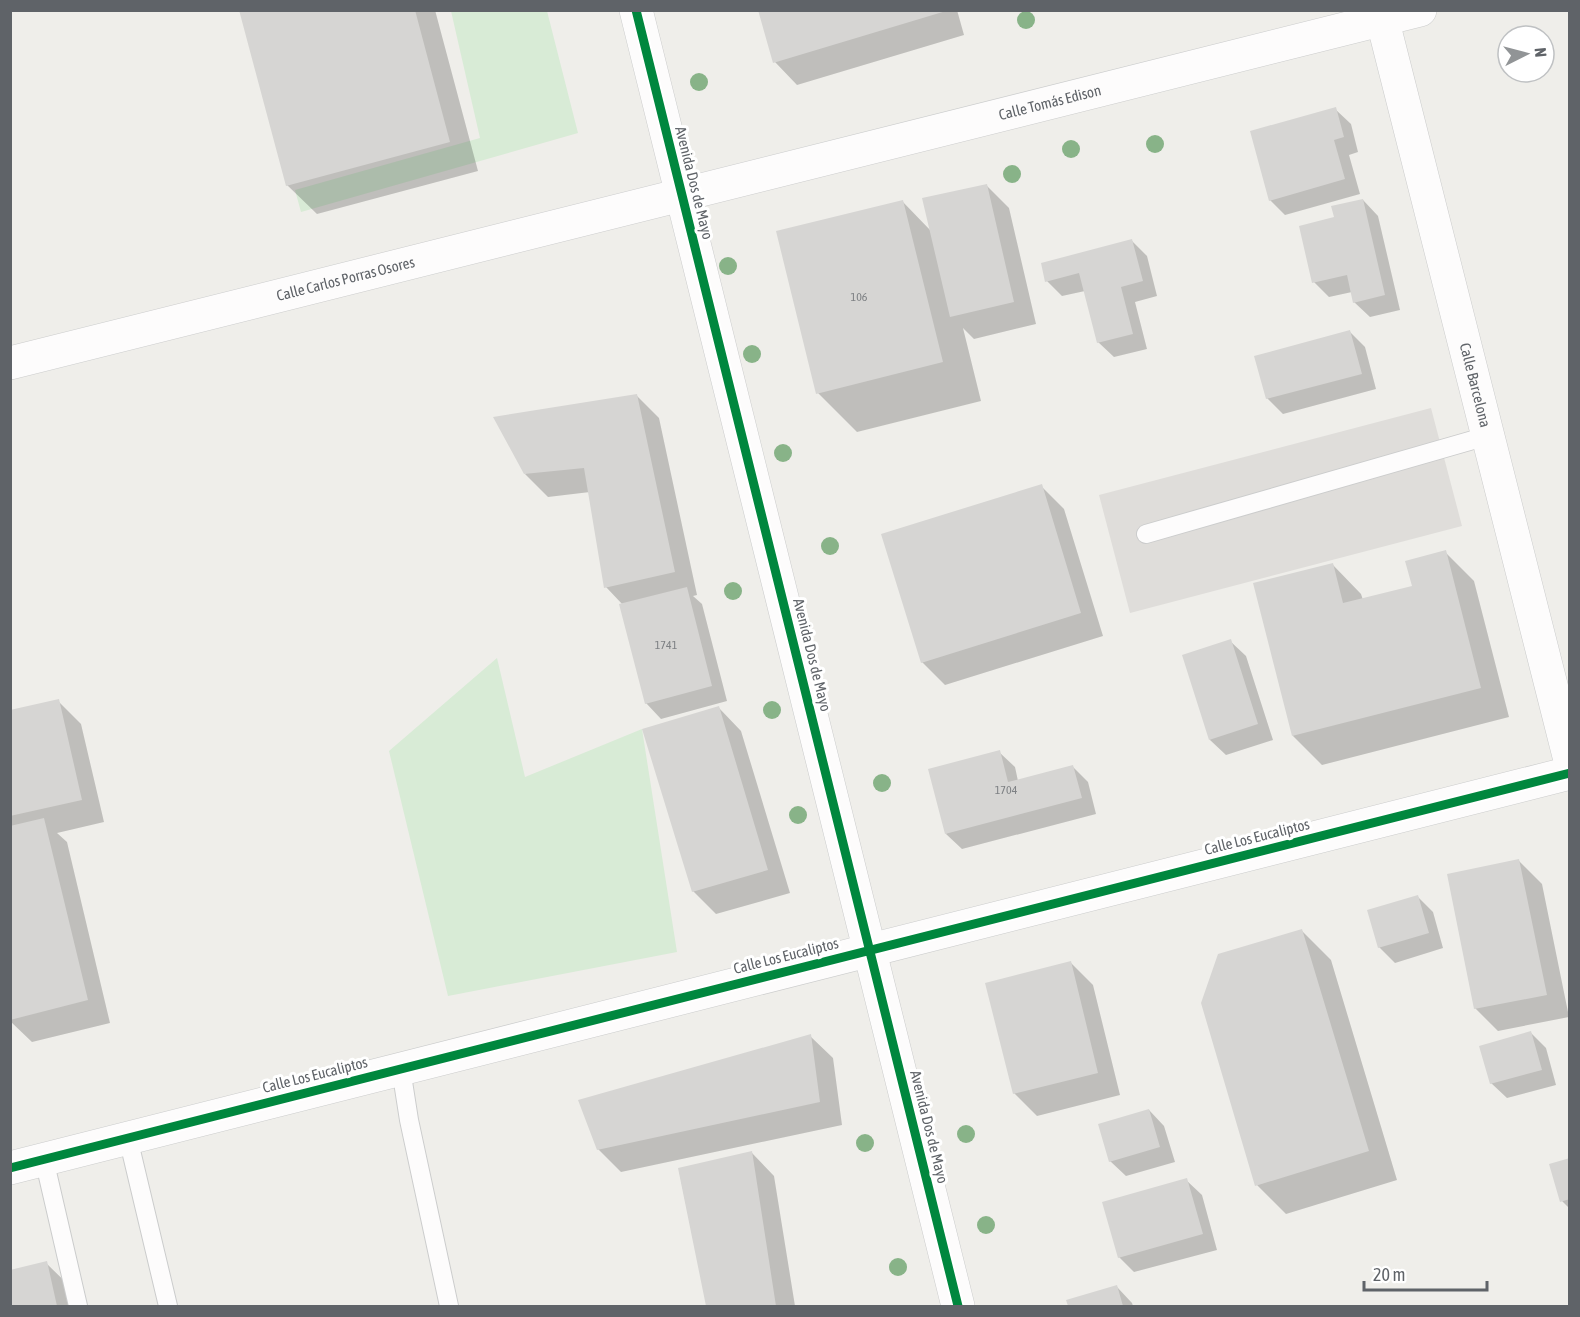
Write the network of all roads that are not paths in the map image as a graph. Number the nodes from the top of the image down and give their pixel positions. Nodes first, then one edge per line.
1 (636, 10) edge
2 (1420, 10) edge
3 (1381, 15) edge
4 (681, 194) junction
5 (10, 363) edge
6 (1487, 436) junction
7 (1146, 534) dead end
8 (1569, 760) edge
9 (1569, 773) edge
10 (869, 951) junction
11 (401, 1069) junction
12 (128, 1138) junction
13 (44, 1159) junction
14 (10, 1168) edge
15 (78, 1306) edge
16 (168, 1306) edge
17 (449, 1306) edge
18 (958, 1306) edge

1 - 4 street, Avenida Dos de Mayo
2 - 3 street, Calle Tomás Edison
3 - 4 street, Calle Tomás Edison
3 - 6 street, Calle Barcelona
4 - 5 street, Calle Carlos Porras Osores
4 - 10 street, Avenida Dos de Mayo
6 - 7 lane
6 - 8 street, Calle Barcelona
9 - 10 street, Calle Los Eucaliptos
10 - 11 street, Calle Los Eucaliptos
10 - 18 street, Avenida Dos de Mayo
11 - 12 street, Calle Los Eucaliptos
11 - 17 lane
12 - 13 street, Calle Los Eucaliptos
12 - 16 lane
13 - 14 street, Calle Los Eucaliptos
13 - 15 lane

